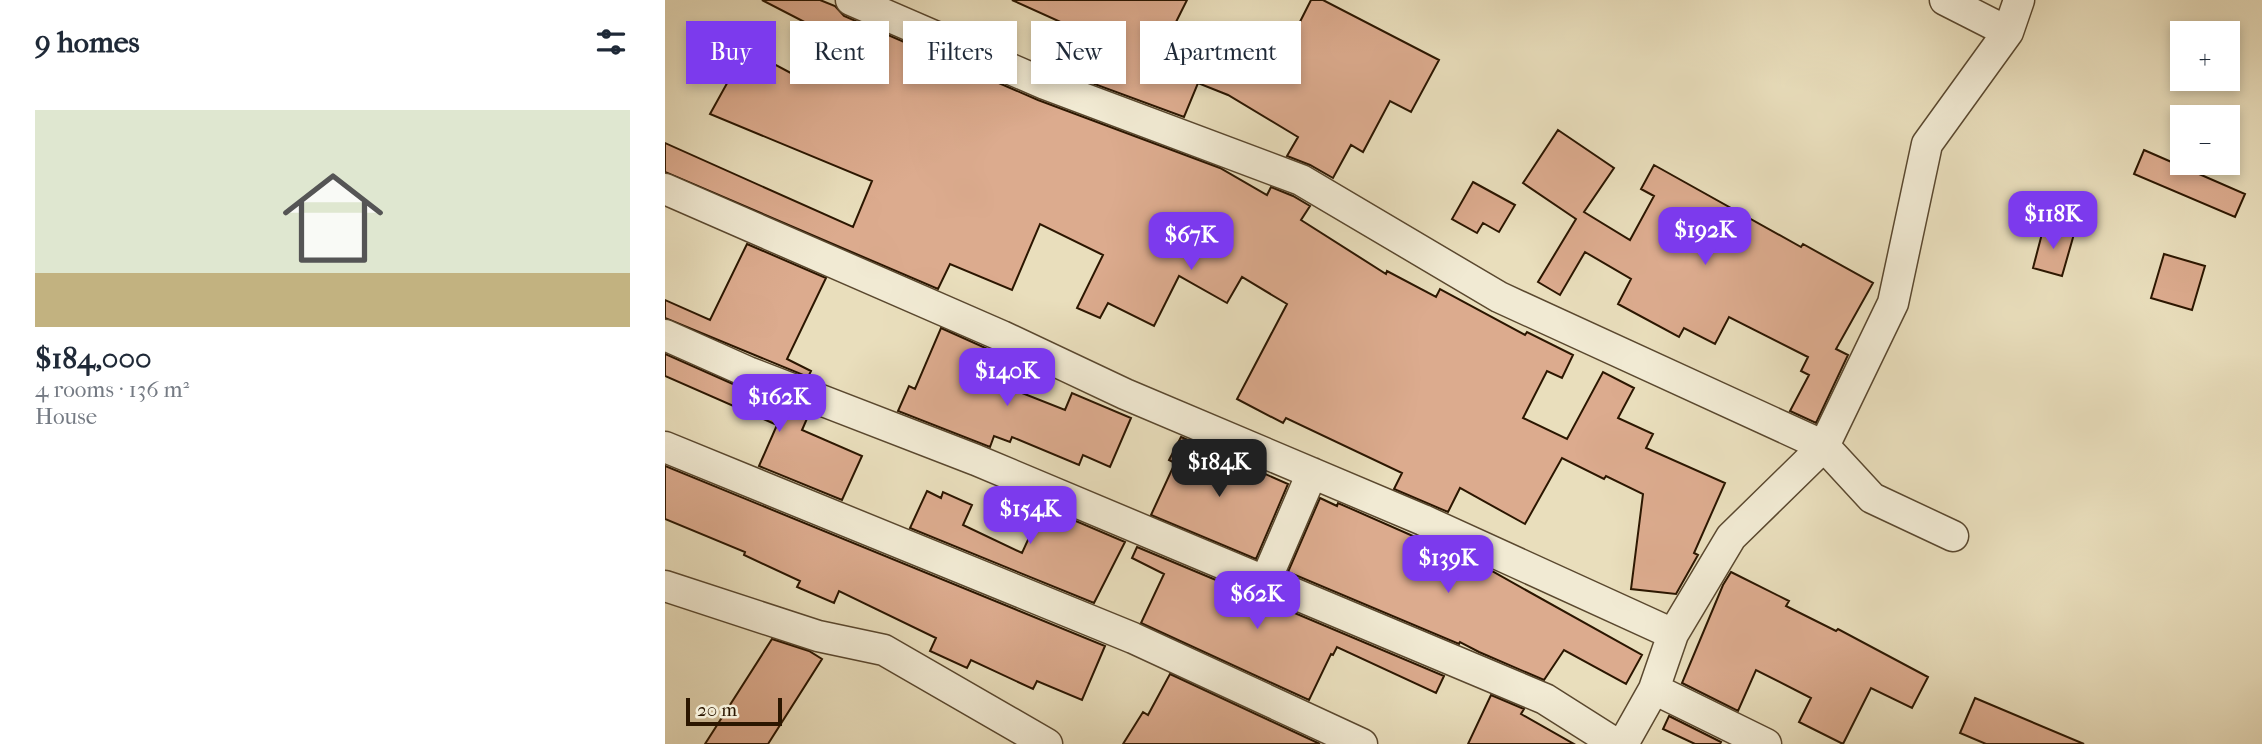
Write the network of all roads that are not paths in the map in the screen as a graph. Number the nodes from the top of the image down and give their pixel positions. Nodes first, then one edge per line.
1 (851, 0) edge
2 (1945, 0) edge
3 (2019, 0) edge
4 (2008, 32) junction
5 (665, 189) edge
6 (665, 335) edge
7 (1824, 446) junction
8 (665, 447) edge
9 (1312, 473) junction
10 (1953, 536) dead end
11 (1265, 582) junction
12 (665, 586) edge
13 (1673, 635) junction
14 (1654, 689) junction
15 (1047, 744) edge
16 (1362, 744) edge
17 (1616, 744) edge
18 (1623, 744) edge
19 (1766, 744) edge

1 - 7 street
2 - 4 street
3 - 4 street
4 - 7 street
5 - 9 street
6 - 11 street
7 - 10 street
7 - 13 street
8 - 16 street
9 - 11 street
9 - 13 street
11 - 17 street
12 - 15 street
13 - 14 street
14 - 18 street
14 - 19 street

